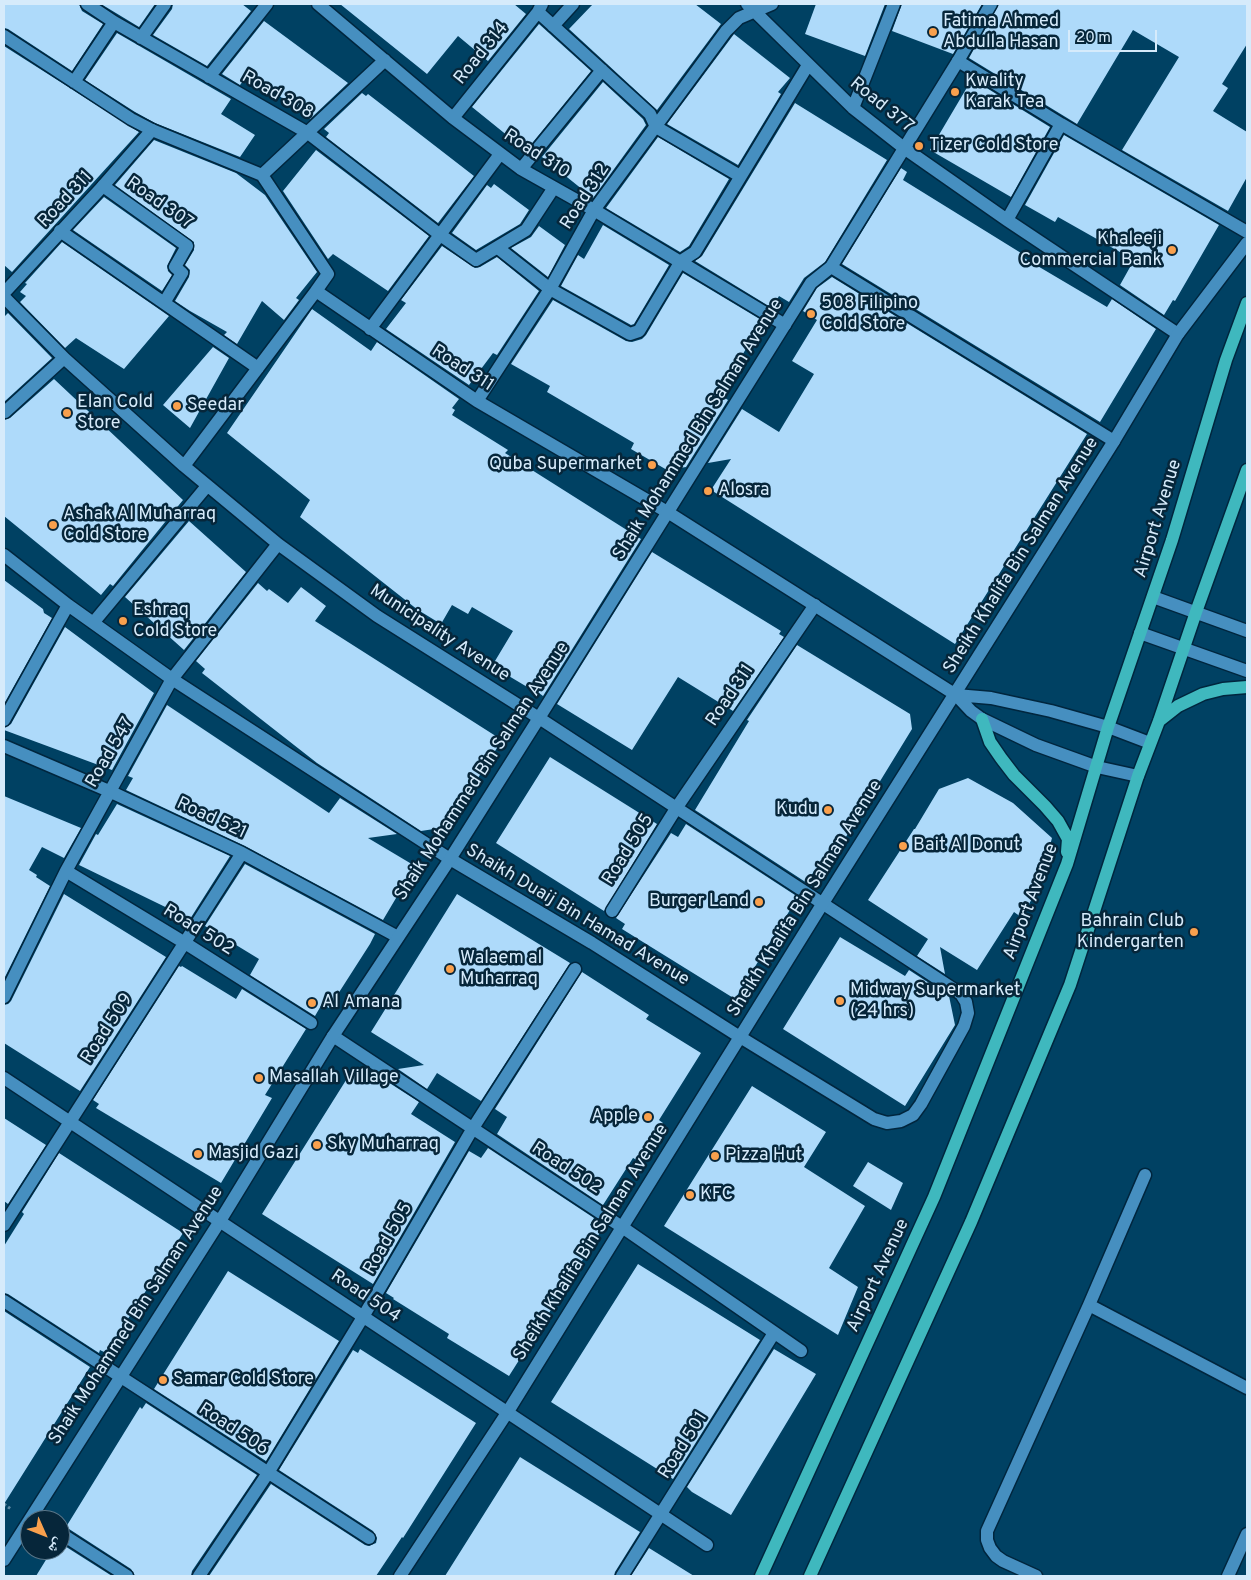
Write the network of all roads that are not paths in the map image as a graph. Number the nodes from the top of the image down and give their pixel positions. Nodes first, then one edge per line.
1 (87, 4) edge
2 (165, 4) edge
3 (267, 4) edge
4 (318, 4) edge
5 (573, 4) edge
6 (772, 4) edge
7 (894, 4) edge
8 (991, 4) edge
9 (751, 7) edge
10 (540, 8) edge
11 (114, 22) junction
12 (553, 26) junction
13 (4, 36) edge
14 (141, 38) junction
15 (385, 60) junction
16 (958, 60) junction
17 (808, 65) junction
18 (602, 70) junction
19 (209, 77) junction
20 (74, 82) junction
21 (853, 108) junction
22 (454, 118) junction
23 (1061, 124) junction
24 (656, 128) junction
25 (152, 130) junction
26 (308, 133) junction
27 (904, 148) junction
28 (500, 154) junction
29 (521, 169) junction
30 (262, 175) junction
31 (740, 176) junction
32 (103, 186) junction
33 (553, 188) junction
34 (594, 210) junction
35 (1006, 220) junction
36 (60, 231) junction
37 (1247, 232) edge
38 (439, 234) junction
39 (1247, 243) edge
40 (498, 248) junction
41 (681, 261) junction
42 (832, 267) junction
43 (550, 289) junction
44 (316, 291) junction
45 (4, 293) edge
46 (4, 297) edge
47 (164, 303) junction
48 (1247, 303) edge
49 (785, 325) junction
50 (370, 329) junction
51 (1178, 334) junction
52 (64, 358) junction
53 (258, 368) junction
54 (477, 401) junction
55 (4, 411) edge
56 (1114, 442) junction
57 (184, 466) junction
58 (1247, 471) edge
59 (1247, 478) edge
60 (207, 486) junction
61 (669, 513) junction
62 (278, 544) junction
63 (4, 555) edge
64 (1153, 597) junction
65 (68, 605) junction
66 (815, 605) junction
67 (1196, 612) junction
68 (93, 623) junction
69 (1247, 631) edge
70 (1140, 633) junction
71 (1185, 648) junction
72 (1247, 671) edge
73 (172, 679) junction
74 (1247, 687) edge
75 (956, 695) junction
76 (539, 718) junction
77 (4, 720) edge
78 (982, 720) junction
79 (1160, 721) junction
80 (1108, 727) junction
81 (1150, 743) junction
82 (4, 746) edge
83 (1097, 767) junction
84 (1138, 776) junction
85 (109, 790) junction
86 (676, 807) junction
87 (242, 853) junction
88 (450, 859) junction
89 (1067, 864) junction
90 (66, 871) junction
91 (823, 904) junction
92 (612, 911) dead end
93 (398, 937) junction
94 (185, 943) junction
95 (575, 969) dead end
96 (4, 997) edge
97 (966, 1002) joint
98 (311, 1023) dead end
99 (334, 1036) junction
100 (740, 1037) junction
101 (4, 1078) edge
102 (70, 1121) junction
103 (472, 1128) junction
104 (1145, 1175) dead end
105 (220, 1221) junction
106 (4, 1225) edge
107 (622, 1227) junction
108 (4, 1301) edge
109 (1089, 1305) junction
110 (364, 1317) junction
111 (774, 1334) junction
112 (801, 1351) dead end
113 (119, 1378) junction
114 (1247, 1388) edge
115 (507, 1413) junction
116 (268, 1473) junction
117 (662, 1514) junction
118 (1247, 1534) edge
119 (368, 1538) dead end
120 (70, 1539) edge
121 (707, 1545) dead end
122 (4, 1560) edge
123 (127, 1576) edge
124 (200, 1576) edge
125 (400, 1576) edge
126 (622, 1576) edge
127 (761, 1576) edge
128 (810, 1576) edge
129 (1036, 1576) edge
130 (1228, 1576) edge

1 - 11 street, Road 308
2 - 14 street
3 - 19 street
4 - 15 street, Road 310
5 - 12 street
6 - 9 street, Road 312
7 - 21 street
8 - 16 street, Shaik Mohammed Bin Salman Avenue
9 - 17 street, Road 377
9 - 24 street, Road 312
10 - 12 street, Road 314
10 - 22 street, Road 314
11 - 14 street, Road 308
11 - 20 street
12 - 18 street
13 - 20 street
14 - 19 street, Road 308
15 - 22 street, Road 310
15 - 26 street
16 - 23 street
16 - 27 street, Shaik Mohammed Bin Salman Avenue
17 - 21 street, Road 377
17 - 31 street
18 - 24 street
18 - 29 street
19 - 26 street, Road 308
20 - 25 street
21 - 27 street, Road 377
22 - 28 street, Road 310
23 - 35 street
23 - 37 street
24 - 31 street
24 - 34 street, Road 312
25 - 30 street
25 - 32 street, Road 311
26 - 30 street
26 - 38 street, Road 308
27 - 35 street, Road 377
27 - 42 street, Shaik Mohammed Bin Salman Avenue
28 - 29 street, Road 310
28 - 38 street
29 - 33 street, Road 310
30 - 44 street
31 - 41 street
32 - 36 street, Road 311
32 - 47 street, Road 307
33 - 34 street, Road 310
33 - 40 street, Road 308
34 - 41 street, Road 310
34 - 43 street, Road 312
35 - 51 street, Road 377
36 - 45 street, Road 311
36 - 47 street
38 - 40 street, Road 308
38 - 50 street
39 - 51 street, Sheikh Khalifa Bin Salman Avenue
40 - 43 street
41 - 43 street
41 - 49 street, Road 310
42 - 49 street, Shaik Mohammed Bin Salman Avenue
42 - 56 street
43 - 54 street, Road 312
44 - 50 street, Road 311
44 - 53 street
46 - 52 street, Municipality Avenue
47 - 53 street
48 - 64 main road, Airport Avenue
49 - 61 street, Shaik Mohammed Bin Salman Avenue
50 - 54 street, Road 311
51 - 56 street, Sheikh Khalifa Bin Salman Avenue
52 - 55 street
52 - 57 street, Municipality Avenue
53 - 57 street
54 - 61 street, Road 311
56 - 75 street, Sheikh Khalifa Bin Salman Avenue
57 - 60 street, Municipality Avenue
58 - 59 main road
58 - 67 main road
60 - 62 street, Municipality Avenue
60 - 68 street
61 - 66 street, Road 311
61 - 76 street, Shaik Mohammed Bin Salman Avenue
62 - 73 street, Road 547
62 - 76 street, Municipality Avenue
63 - 65 street, Shaikh Duaij Bin Hamad Avenue
64 - 67 street
64 - 70 main road, Airport Avenue
65 - 68 street, Shaikh Duaij Bin Hamad Avenue
65 - 77 street
66 - 75 street, Road 311
66 - 86 street, Road 311
67 - 69 street
67 - 71 main road
68 - 73 street, Shaikh Duaij Bin Hamad Avenue
70 - 71 street
70 - 80 main road, Airport Avenue
71 - 72 street
71 - 79 main road
73 - 85 street, Road 547
73 - 88 street, Shaikh Duaij Bin Hamad Avenue
74 - 79 main road
75 - 78 street, Road 311
75 - 80 street, Road 311
75 - 91 street, Sheikh Khalifa Bin Salman Avenue
76 - 86 street, Municipality Avenue
76 - 88 street, Shaik Mohammed Bin Salman Avenue
78 - 83 street, Road 311
78 - 89 main road
79 - 81 main road
80 - 81 street, Road 311
80 - 83 main road, Airport Avenue
81 - 84 main road
82 - 85 street, Road 521
83 - 84 street, Road 311
83 - 89 main road, Airport Avenue
84 - 128 main road
85 - 87 street, Road 521
85 - 90 street, Road 547
86 - 91 street, Municipality Avenue
86 - 92 street, Road 505
87 - 93 street, Road 521
87 - 94 street, Road 509
88 - 93 street, Shaik Mohammed Bin Salman Avenue
88 - 100 street, Shaikh Duaij Bin Hamad Avenue
89 - 127 main road, Airport Avenue
90 - 94 street, Road 502
90 - 96 street, Road 547
91 - 97 street, Municipality Avenue
91 - 100 street, Sheikh Khalifa Bin Salman Avenue
93 - 99 street, Shaik Mohammed Bin Salman Avenue
94 - 98 street, Road 502
94 - 102 street, Road 509
95 - 103 street, Road 505
97 - 100 street, Shaikh Duaij Bin Hamad Avenue
99 - 103 street, Road 502
99 - 105 street, Shaik Mohammed Bin Salman Avenue
100 - 107 street, Sheikh Khalifa Bin Salman Avenue
101 - 102 street, Road 504
102 - 105 street, Road 504
102 - 106 street, Road 509
103 - 107 street, Road 502
103 - 110 street, Road 505
104 - 109 street
105 - 110 street, Road 504
105 - 113 street, Shaik Mohammed Bin Salman Avenue
107 - 111 street, Road 502
107 - 115 street, Sheikh Khalifa Bin Salman Avenue
108 - 113 street, Road 506
109 - 114 street
109 - 129 street
110 - 115 street, Road 504
110 - 116 street, Road 505
111 - 112 street, Road 502
111 - 117 street, Road 501
113 - 116 street, Road 506
113 - 122 street, Shaik Mohammed Bin Salman Avenue
115 - 117 street, Road 504
115 - 125 street, Sheikh Khalifa Bin Salman Avenue
116 - 119 street, Road 506
116 - 124 street, Road 505
117 - 121 street, Road 504
117 - 126 street, Road 501
118 - 130 street
120 - 123 street

